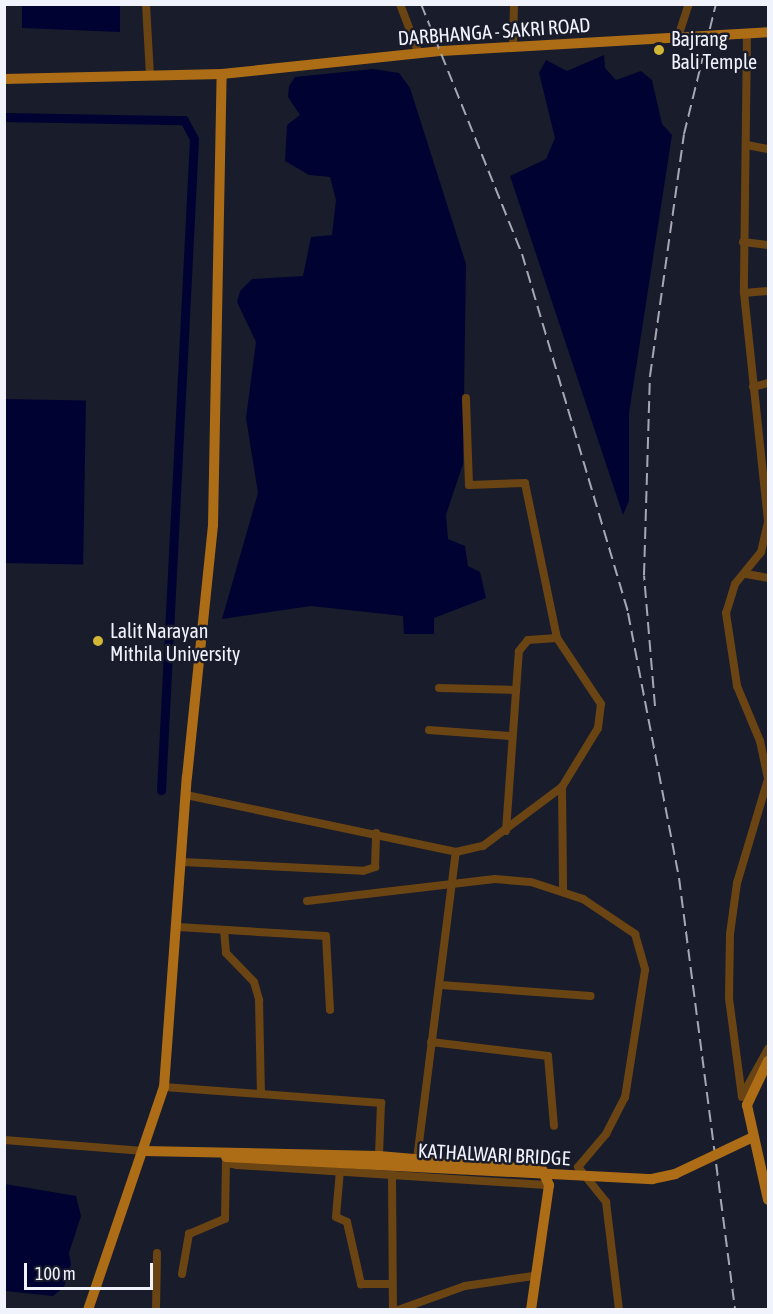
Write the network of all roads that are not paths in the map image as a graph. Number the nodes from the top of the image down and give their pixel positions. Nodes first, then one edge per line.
1 (146, 4) edge
2 (400, 4) edge
3 (514, 4) edge
4 (688, 4) edge
5 (768, 32) edge
6 (747, 34) junction
7 (678, 37) junction
8 (513, 47) junction
9 (419, 54) junction
10 (222, 74) junction
11 (150, 75) junction
12 (4, 79) edge
13 (747, 145) junction
14 (768, 149) edge
15 (743, 242) junction
16 (768, 245) edge
17 (768, 291) edge
18 (744, 293) junction
19 (768, 383) edge
20 (753, 387) junction
21 (466, 398) dead end
22 (746, 574) junction
23 (768, 578) edge
24 (557, 638) junction
25 (439, 688) dead end
26 (513, 690) junction
27 (429, 730) dead end
28 (510, 736) junction
29 (768, 778) edge
30 (562, 787) junction
31 (186, 795) junction
32 (506, 831) junction
33 (376, 833) junction
34 (456, 852) junction
35 (182, 862) junction
36 (452, 883) junction
37 (563, 891) junction
38 (308, 901) dead end
39 (178, 927) junction
40 (224, 930) junction
41 (441, 985) junction
42 (591, 996) dead end
43 (330, 1010) dead end
44 (431, 1041) junction
45 (768, 1049) edge
46 (768, 1061) edge
47 (164, 1087) junction
48 (261, 1094) junction
49 (554, 1126) dead end
50 (752, 1138) junction
51 (4, 1140) edge
52 (144, 1151) junction
53 (378, 1156) junction
54 (417, 1159) junction
55 (226, 1160) junction
56 (340, 1170) junction
57 (392, 1175) junction
58 (549, 1185) junction
59 (768, 1200) edge
60 (157, 1253) dead end
61 (182, 1274) dead end
62 (533, 1276) junction
63 (392, 1284) junction
64 (88, 1310) edge
65 (156, 1310) edge
66 (393, 1310) edge
67 (398, 1310) edge
68 (531, 1310) edge
69 (619, 1310) edge

1 - 11 street
2 - 9 street
3 - 8 street
4 - 7 street
5 - 6 main road, DARBHANGA - SAKRI ROAD
6 - 7 main road, DARBHANGA - SAKRI ROAD
6 - 13 street
7 - 8 main road, DARBHANGA - SAKRI ROAD
8 - 9 main road, DARBHANGA - SAKRI ROAD
9 - 10 main road, DARBHANGA - SAKRI ROAD
10 - 11 main road, DARBHANGA - SAKRI ROAD
10 - 31 main road
11 - 12 main road, DARBHANGA - SAKRI ROAD
13 - 14 street
13 - 15 street
15 - 16 street
15 - 18 street
17 - 18 street
18 - 20 street
19 - 20 street
20 - 22 street
21 - 24 street
22 - 23 street
22 - 29 street
24 - 26 street
24 - 30 street
25 - 26 street
26 - 28 street
27 - 28 street
28 - 32 street
29 - 45 street
30 - 32 street
30 - 37 street
31 - 33 street
31 - 35 main road
32 - 34 street
33 - 34 street
33 - 35 street
34 - 36 street
35 - 39 main road
36 - 37 street
36 - 38 street
36 - 41 street
37 - 69 street
39 - 40 street
39 - 47 main road
40 - 43 street
40 - 48 street
41 - 42 street
41 - 44 street
44 - 49 street
44 - 54 street
46 - 50 main road
47 - 48 street
47 - 52 main road
48 - 53 street
50 - 55 main road, KATHALWARI BRIDGE, bridge
50 - 59 main road
51 - 52 street
52 - 55 main road
52 - 64 main road
53 - 54 main road
53 - 55 main road
54 - 58 main road
55 - 56 street
55 - 61 street
56 - 57 street
56 - 63 street
57 - 58 street
57 - 63 street
58 - 62 main road
60 - 65 street
62 - 67 street
62 - 68 main road
63 - 66 street

